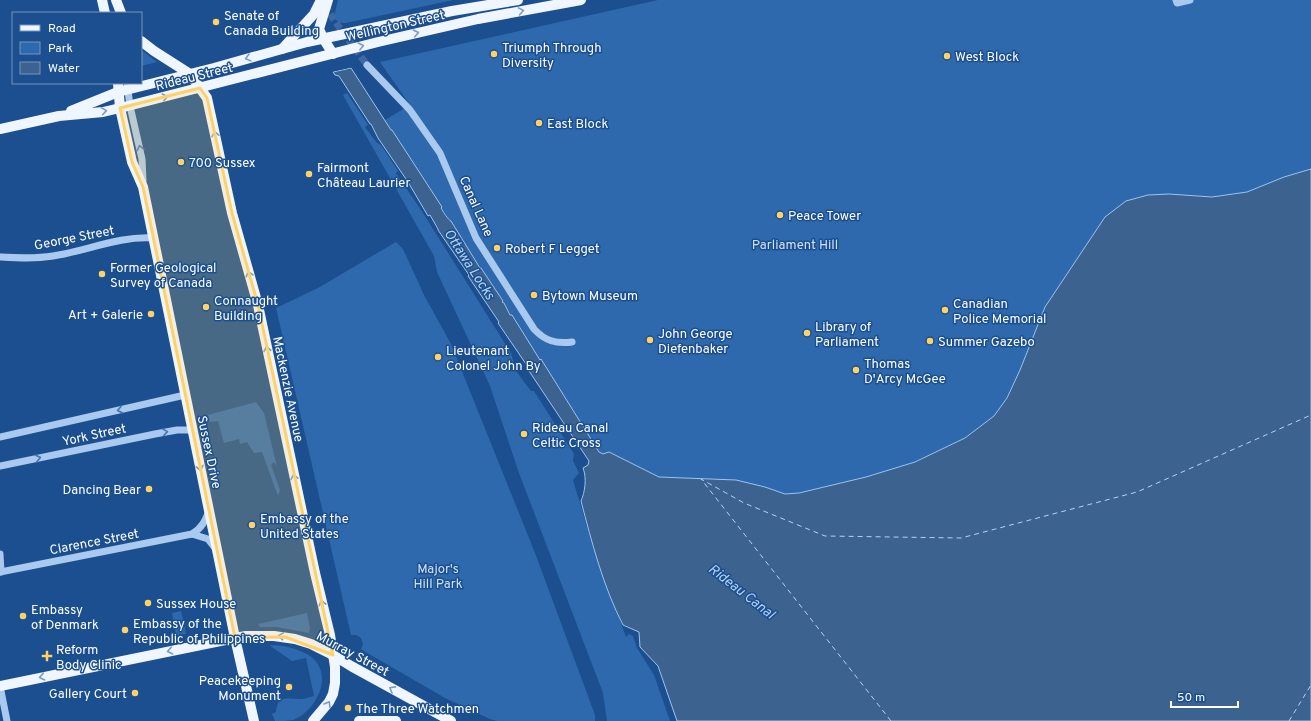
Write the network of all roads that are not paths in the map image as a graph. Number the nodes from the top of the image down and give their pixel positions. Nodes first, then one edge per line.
1 (102, 0) edge
2 (115, 0) edge
3 (321, 0) edge
4 (328, 0) edge
5 (513, 0) edge
6 (581, 0) edge
7 (1190, 0) edge
8 (1176, 2) edge
9 (105, 12) edge
10 (116, 12) edge
11 (121, 12) edge
12 (478, 19) junction
13 (323, 38) junction
14 (142, 42) edge
15 (282, 49) junction
16 (332, 54) junction
17 (367, 64) tunnel mouth
18 (190, 74) junction
19 (142, 83) edge
20 (138, 84) edge
21 (123, 87) edge
22 (200, 88) junction
23 (125, 107) junction
24 (60, 116) junction
25 (0, 129) edge
26 (153, 238) junction
27 (0, 257) edge
28 (572, 342) dead end
29 (185, 395) junction
30 (192, 430) junction
31 (0, 437) edge
32 (0, 466) edge
33 (209, 510) junction
34 (192, 534) junction
35 (217, 550) junction
36 (0, 554) edge
37 (1, 572) edge
38 (235, 638) junction
39 (333, 654) junction
40 (0, 686) edge
41 (7, 721) edge
42 (254, 721) edge
43 (314, 721) edge
44 (359, 721) edge
45 (396, 721) edge
46 (451, 721) edge

1 - 9 main road
2 - 10 street
2 - 11 main road
3 - 15 main road
4 - 13 main road
5 - 12 main road
5 - 13 main road, Wellington Street
12 -> 6 main road, Wellington Street
7 - 8 street
16 -> 12 main road, Wellington Street
13 - 15 main road, Rideau Street
13 - 16 main road
14 - 18 main road, Mackenzie Avenue
15 -> 18 main road, Rideau Street
16 - 22 main road, Rideau Street
17 - 28 street, Canal Lane
18 - 19 main road, Rideau Street
18 - 22 main road, Mackenzie Avenue
20 - 21 main road, Rideau Street
21 - 23 main road, Sussex Drive
21 - 24 main road, Rideau Street
23 -> 22 main road, Rideau Street
39 -> 22 main road, Mackenzie Avenue
24 -> 23 main road, Rideau Street
23 - 26 main road, Sussex Drive
24 - 25 main road, Rideau Street
26 - 27 street, George Street
26 - 29 main road, Sussex Drive
29 - 30 main road, Sussex Drive
29 -> 31 street, York Street
32 -> 30 street, York Street
30 -> 33 main road, Sussex Drive
33 - 34 street
33 - 35 main road, Sussex Drive
34 - 35 street
34 - 37 street, Clarence Street
35 - 38 main road, Sussex Drive
36 - 37 street
39 -> 38 main road, Murray Street
38 -> 40 main road, Murray Street
38 - 42 main road, Sussex Drive
43 -> 39 main road, Mackenzie Avenue
46 -> 39 main road, Murray Street
40 - 41 street
44 - 45 main road

